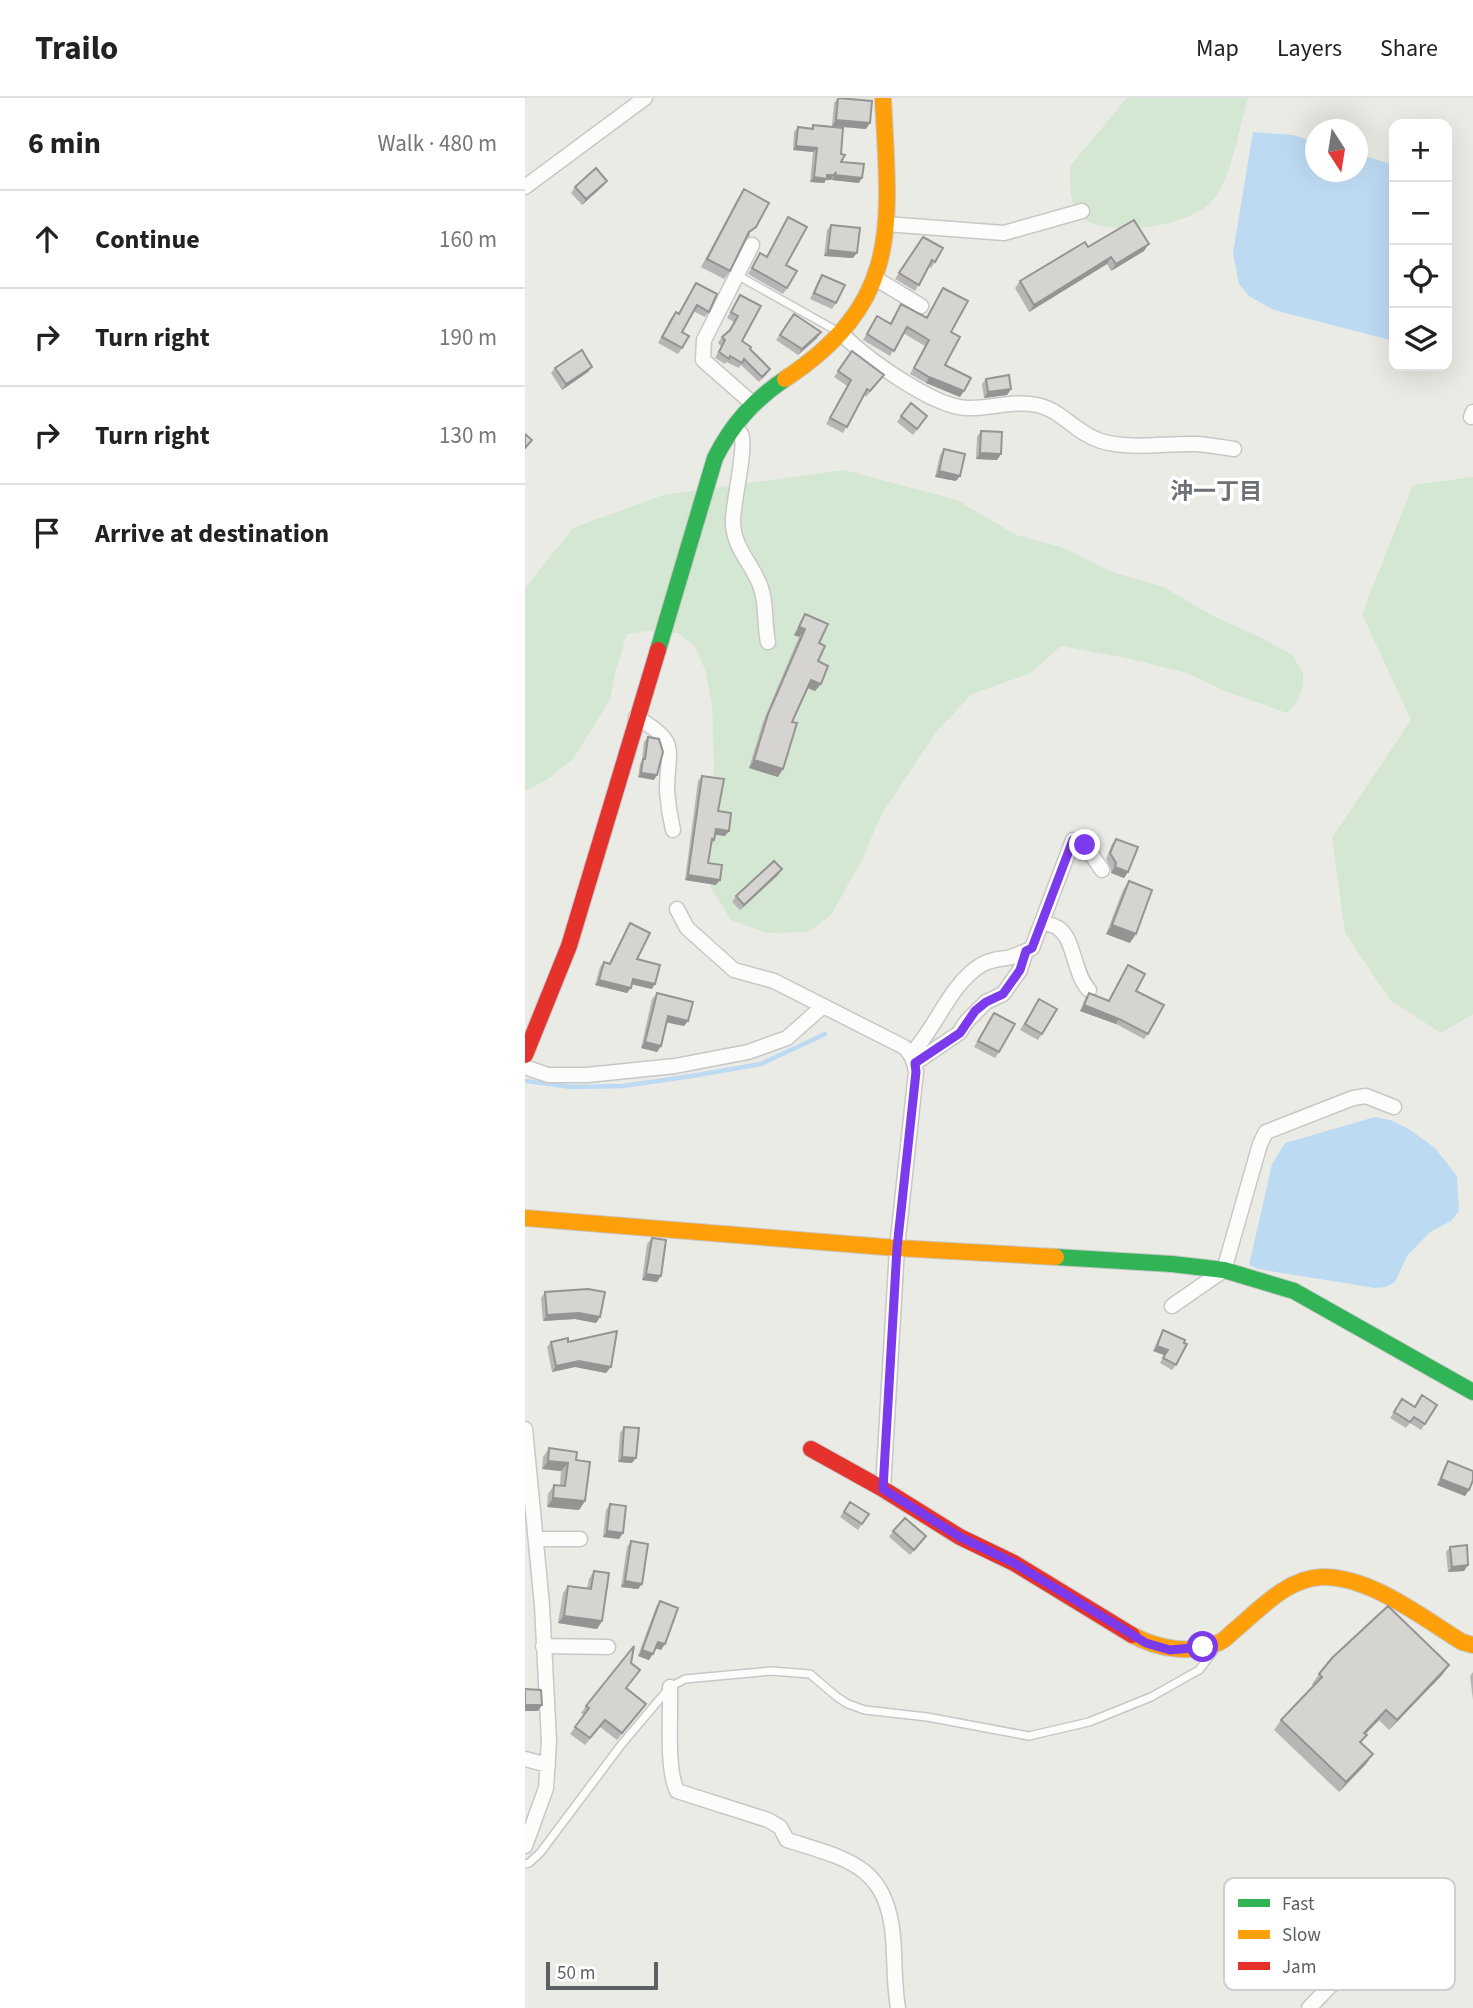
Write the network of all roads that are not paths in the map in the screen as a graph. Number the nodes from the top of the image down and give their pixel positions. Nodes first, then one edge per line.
1 (645, 98) edge
2 (883, 98) edge
3 (525, 187) edge
4 (1082, 211) dead end
5 (886, 224) junction
6 (753, 245) dead end
7 (737, 275) junction
8 (875, 278) junction
9 (921, 306) dead end
10 (840, 332) junction
11 (752, 403) junction
12 (733, 427) junction
13 (1234, 449) dead end
14 (768, 642) dead end
15 (636, 717) junction
16 (673, 830) dead end
17 (1102, 870) dead end
18 (677, 909) dead end
19 (1042, 922) junction
20 (1026, 951) junction
21 (1089, 990) edge
22 (822, 1007) junction
23 (525, 1055) edge
24 (913, 1058) junction
25 (525, 1067) edge
26 (1394, 1107) dead end
27 (525, 1218) edge
28 (897, 1248) junction
29 (1224, 1270) junction
30 (1172, 1306) dead end
31 (1473, 1392) edge
32 (525, 1429) edge
33 (525, 1436) edge
34 (811, 1449) dead end
35 (883, 1489) junction
36 (535, 1539) junction
37 (580, 1539) dead end
38 (1220, 1642) junction
39 (1473, 1645) edge
40 (543, 1646) junction
41 (608, 1647) dead end
42 (670, 1687) junction
43 (525, 1759) edge
44 (548, 1765) junction
45 (525, 1846) edge
46 (525, 1864) edge
47 (1326, 1990) edge
48 (898, 2008) edge
49 (1309, 2008) edge

1 - 3 street
2 - 5 street
4 - 5 street
5 - 8 street
6 - 7 street
7 - 10 lane
7 - 11 street
8 - 9 street
8 - 10 street
10 - 11 street
10 - 13 street
11 - 12 street
12 - 14 street
12 - 15 street
15 - 16 street
15 - 23 street
17 - 19 street
18 - 22 street
19 - 20 street
19 - 21 street
20 - 24 street
20 - 24 street
22 - 24 street
22 - 25 street
24 - 28 street
26 - 29 street
27 - 28 street
28 - 29 street
28 - 35 street
29 - 30 street
29 - 31 street
32 - 33 street
33 - 36 street
34 - 35 street
35 - 38 street
36 - 37 street
36 - 40 street
38 - 39 street
38 - 42 lane
40 - 41 street
40 - 44 street
42 - 46 lane
42 - 48 street
43 - 44 street
44 - 45 street
47 - 49 street

